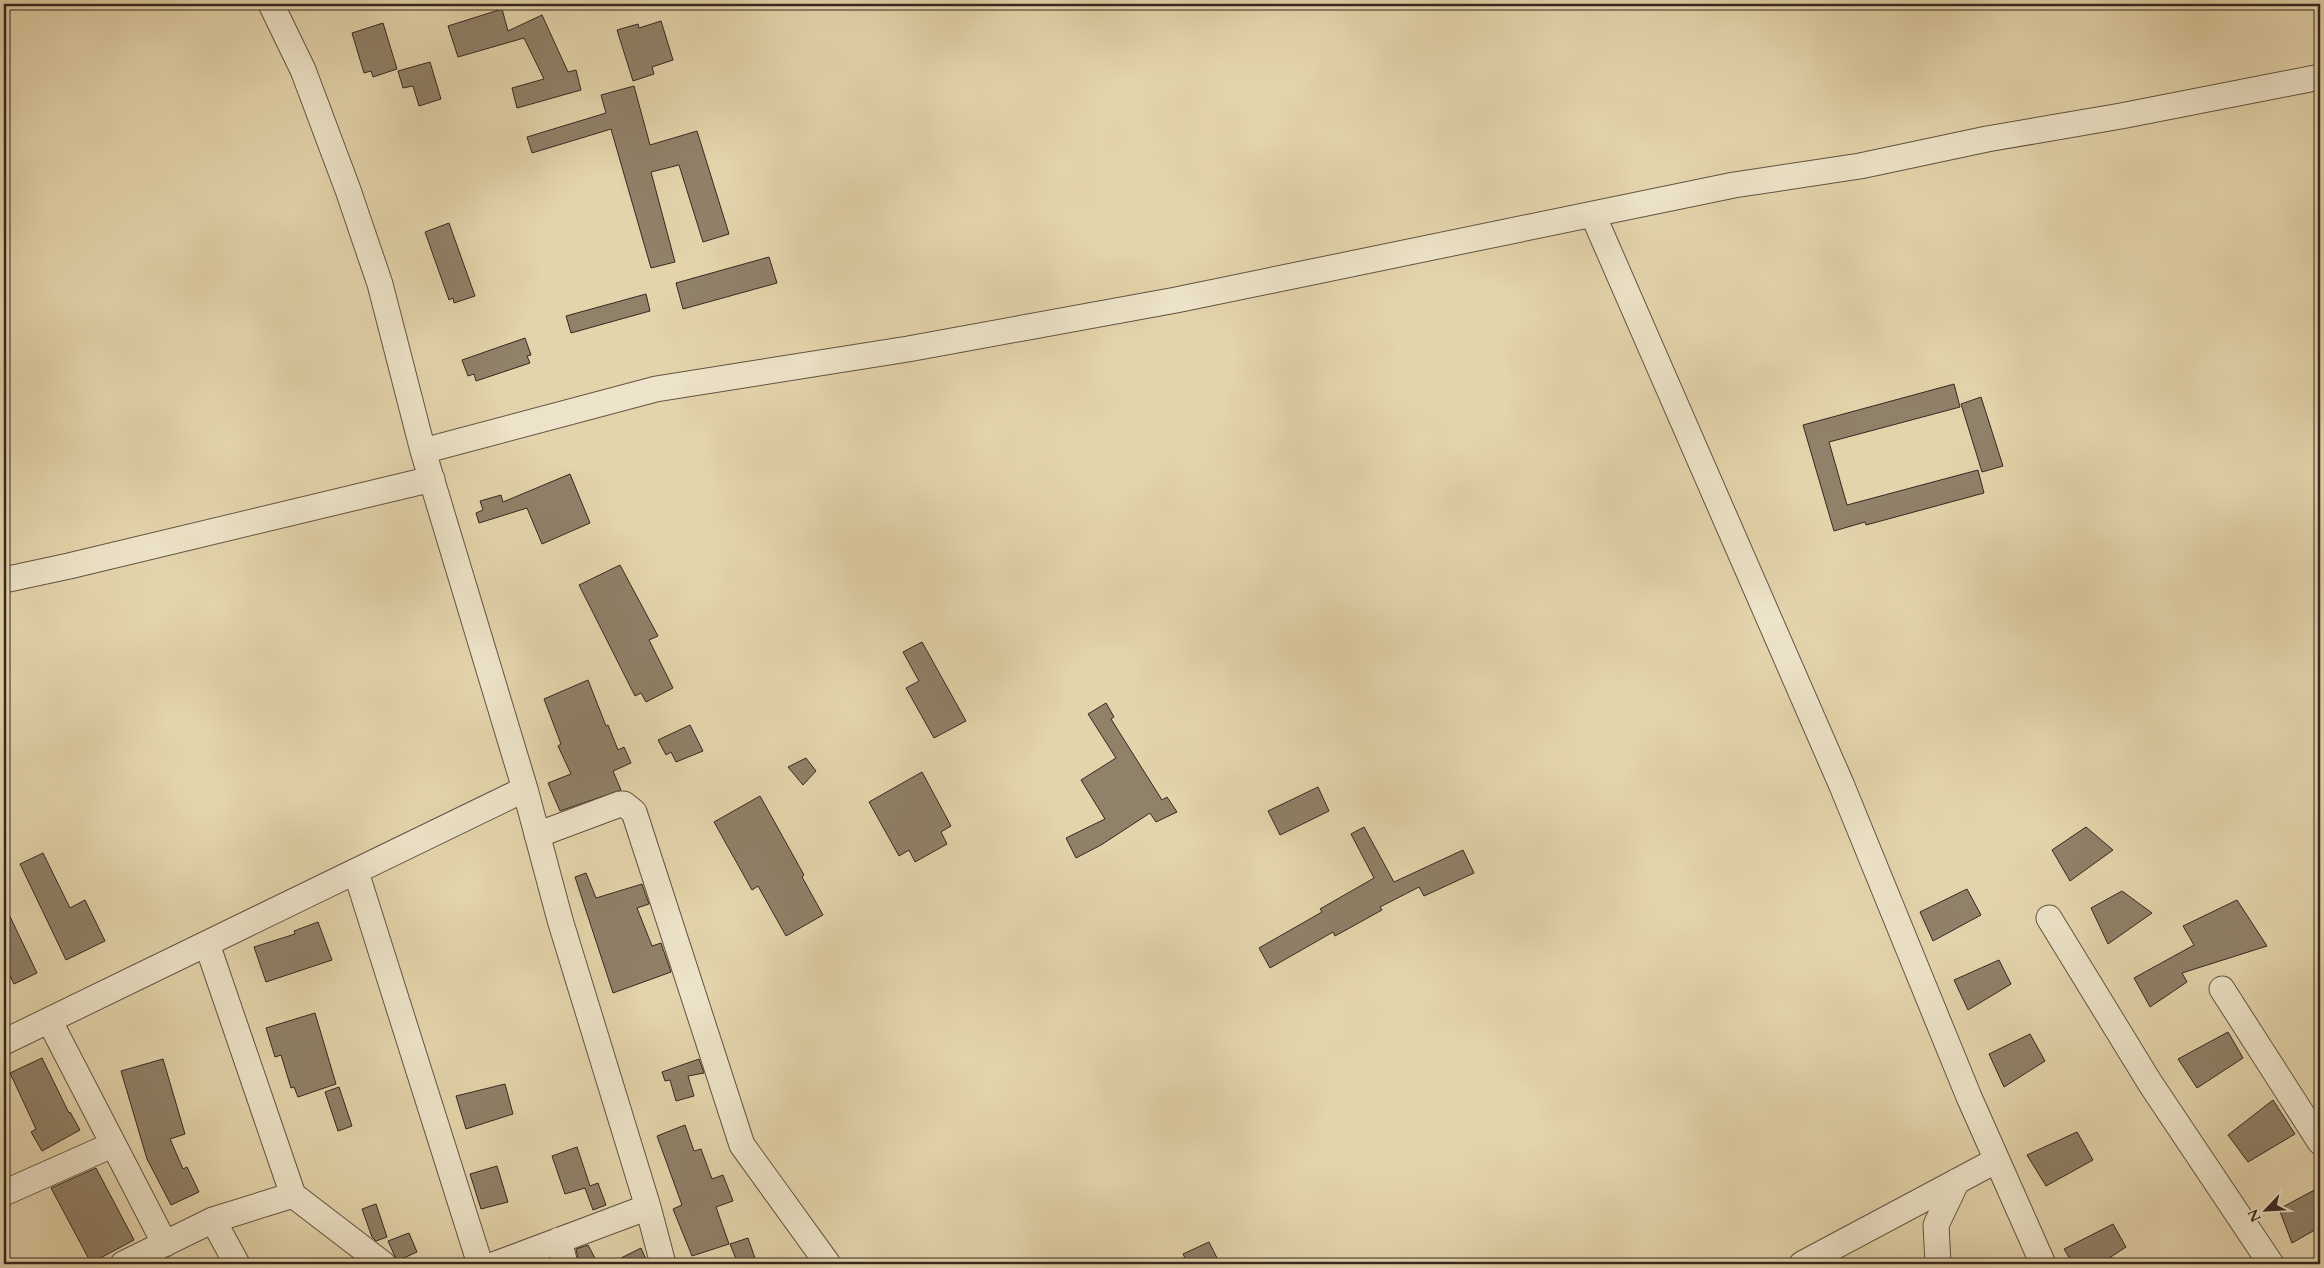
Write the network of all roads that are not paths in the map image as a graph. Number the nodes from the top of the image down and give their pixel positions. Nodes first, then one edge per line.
1 (271, 4) edge
2 (2320, 77) edge
3 (1593, 215) junction
4 (423, 451) junction
5 (432, 479) junction
6 (4, 580) edge
7 (525, 789) junction
8 (537, 835) junction
9 (356, 872) junction
10 (2049, 918) dead end
11 (207, 944) junction
12 (2222, 990) dead end
13 (49, 1020) junction
14 (4, 1042) edge
15 (2320, 1142) edge
16 (112, 1145) junction
17 (1997, 1160) junction
18 (1957, 1181) junction
19 (4, 1193) edge
20 (293, 1195) junction
21 (648, 1207) junction
22 (213, 1220) junction
23 (559, 1240) junction
24 (165, 1244) junction
25 (123, 1264) edge
26 (237, 1264) edge
27 (383, 1264) edge
28 (480, 1264) edge
29 (496, 1264) edge
30 (566, 1264) edge
31 (663, 1264) edge
32 (828, 1264) edge
33 (1802, 1264) edge
34 (1938, 1264) edge
35 (2043, 1264) edge
36 (2271, 1264) edge

1 - 4 street
2 - 3 street
3 - 4 street
3 - 17 street
4 - 5 street
5 - 6 street
5 - 7 street
7 - 8 street
7 - 9 street
8 - 21 street
8 - 32 street
9 - 11 street
9 - 28 street
10 - 36 street
11 - 13 street
11 - 20 street
12 - 15 street
13 - 14 street
13 - 16 street
16 - 19 street
16 - 24 street
17 - 18 street
17 - 35 street
18 - 33 street
18 - 34 street
20 - 22 street
20 - 27 street
21 - 23 street
21 - 31 street
22 - 24 street
22 - 26 street
23 - 29 street
23 - 30 street
24 - 25 street

